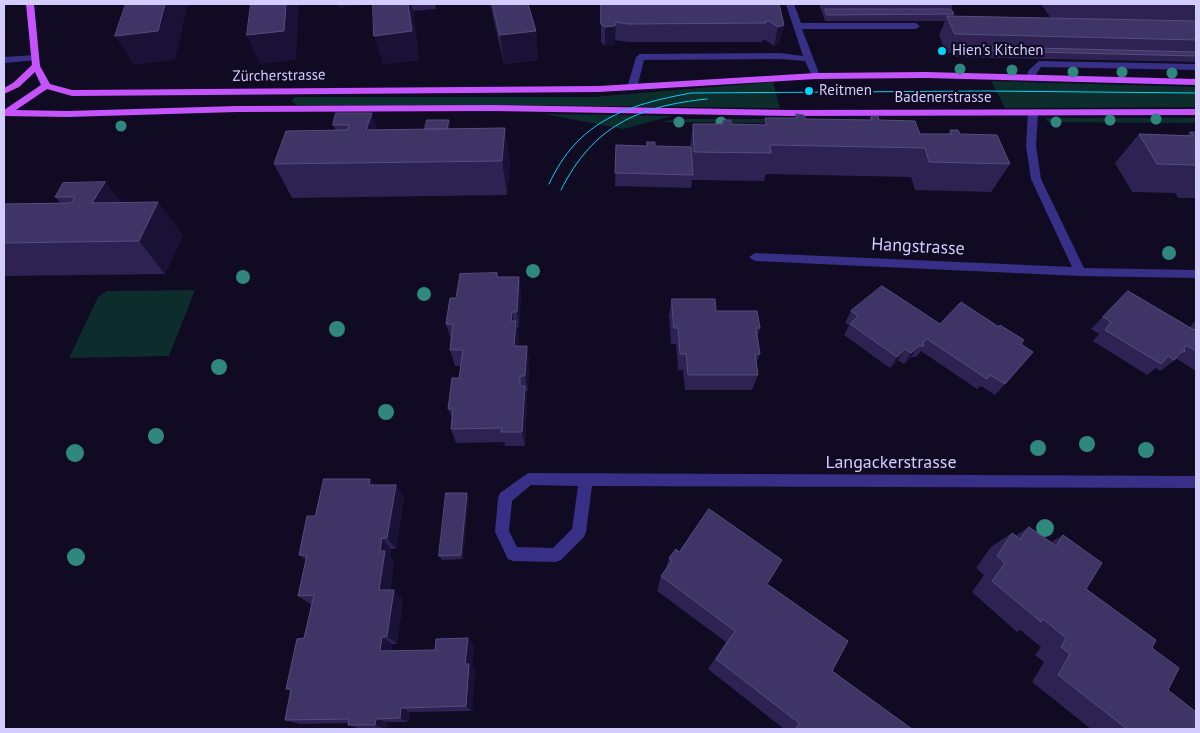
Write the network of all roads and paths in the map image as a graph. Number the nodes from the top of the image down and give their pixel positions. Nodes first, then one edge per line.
1 (30, 4) edge
2 (790, 4) edge
3 (797, 26) junction
4 (916, 26) dead end
5 (808, 59) junction
6 (4, 60) edge
7 (36, 62) junction
8 (1196, 67) edge
9 (816, 76) junction
10 (1030, 77) junction
11 (1196, 82) edge
12 (46, 86) junction
13 (632, 88) junction
14 (599, 89) joint
15 (4, 91) edge
16 (571, 111) joint
17 (1033, 112) junction
18 (1196, 112) edge
19 (4, 114) edge
20 (755, 257) dead end
21 (1080, 272) junction
22 (1196, 274) edge
23 (586, 480) junction
24 (1196, 482) edge

1 - 7 main road
2 - 3 street
3 - 4 street
3 - 5 street
5 - 9 street
5 - 13 street
6 - 7 street
7 - 12 main road
7 - 15 main road
8 - 10 street
9 - 10 main road, Badenerstrasse
9 - 13 main road, Badenerstrasse
10 - 11 main road, Badenerstrasse
12 - 14 main road, Zürcherstrasse
12 - 19 main road
13 - 14 main road, Badenerstrasse
16 - 17 main road, Badenerstrasse
16 - 19 main road, Zürcherstrasse
17 - 18 main road, Badenerstrasse
17 - 21 street
20 - 21 street, Hangstrasse
21 - 22 street, Hangstrasse
23 - 23 street, Langackerstrasse
23 - 24 street, Langackerstrasse

